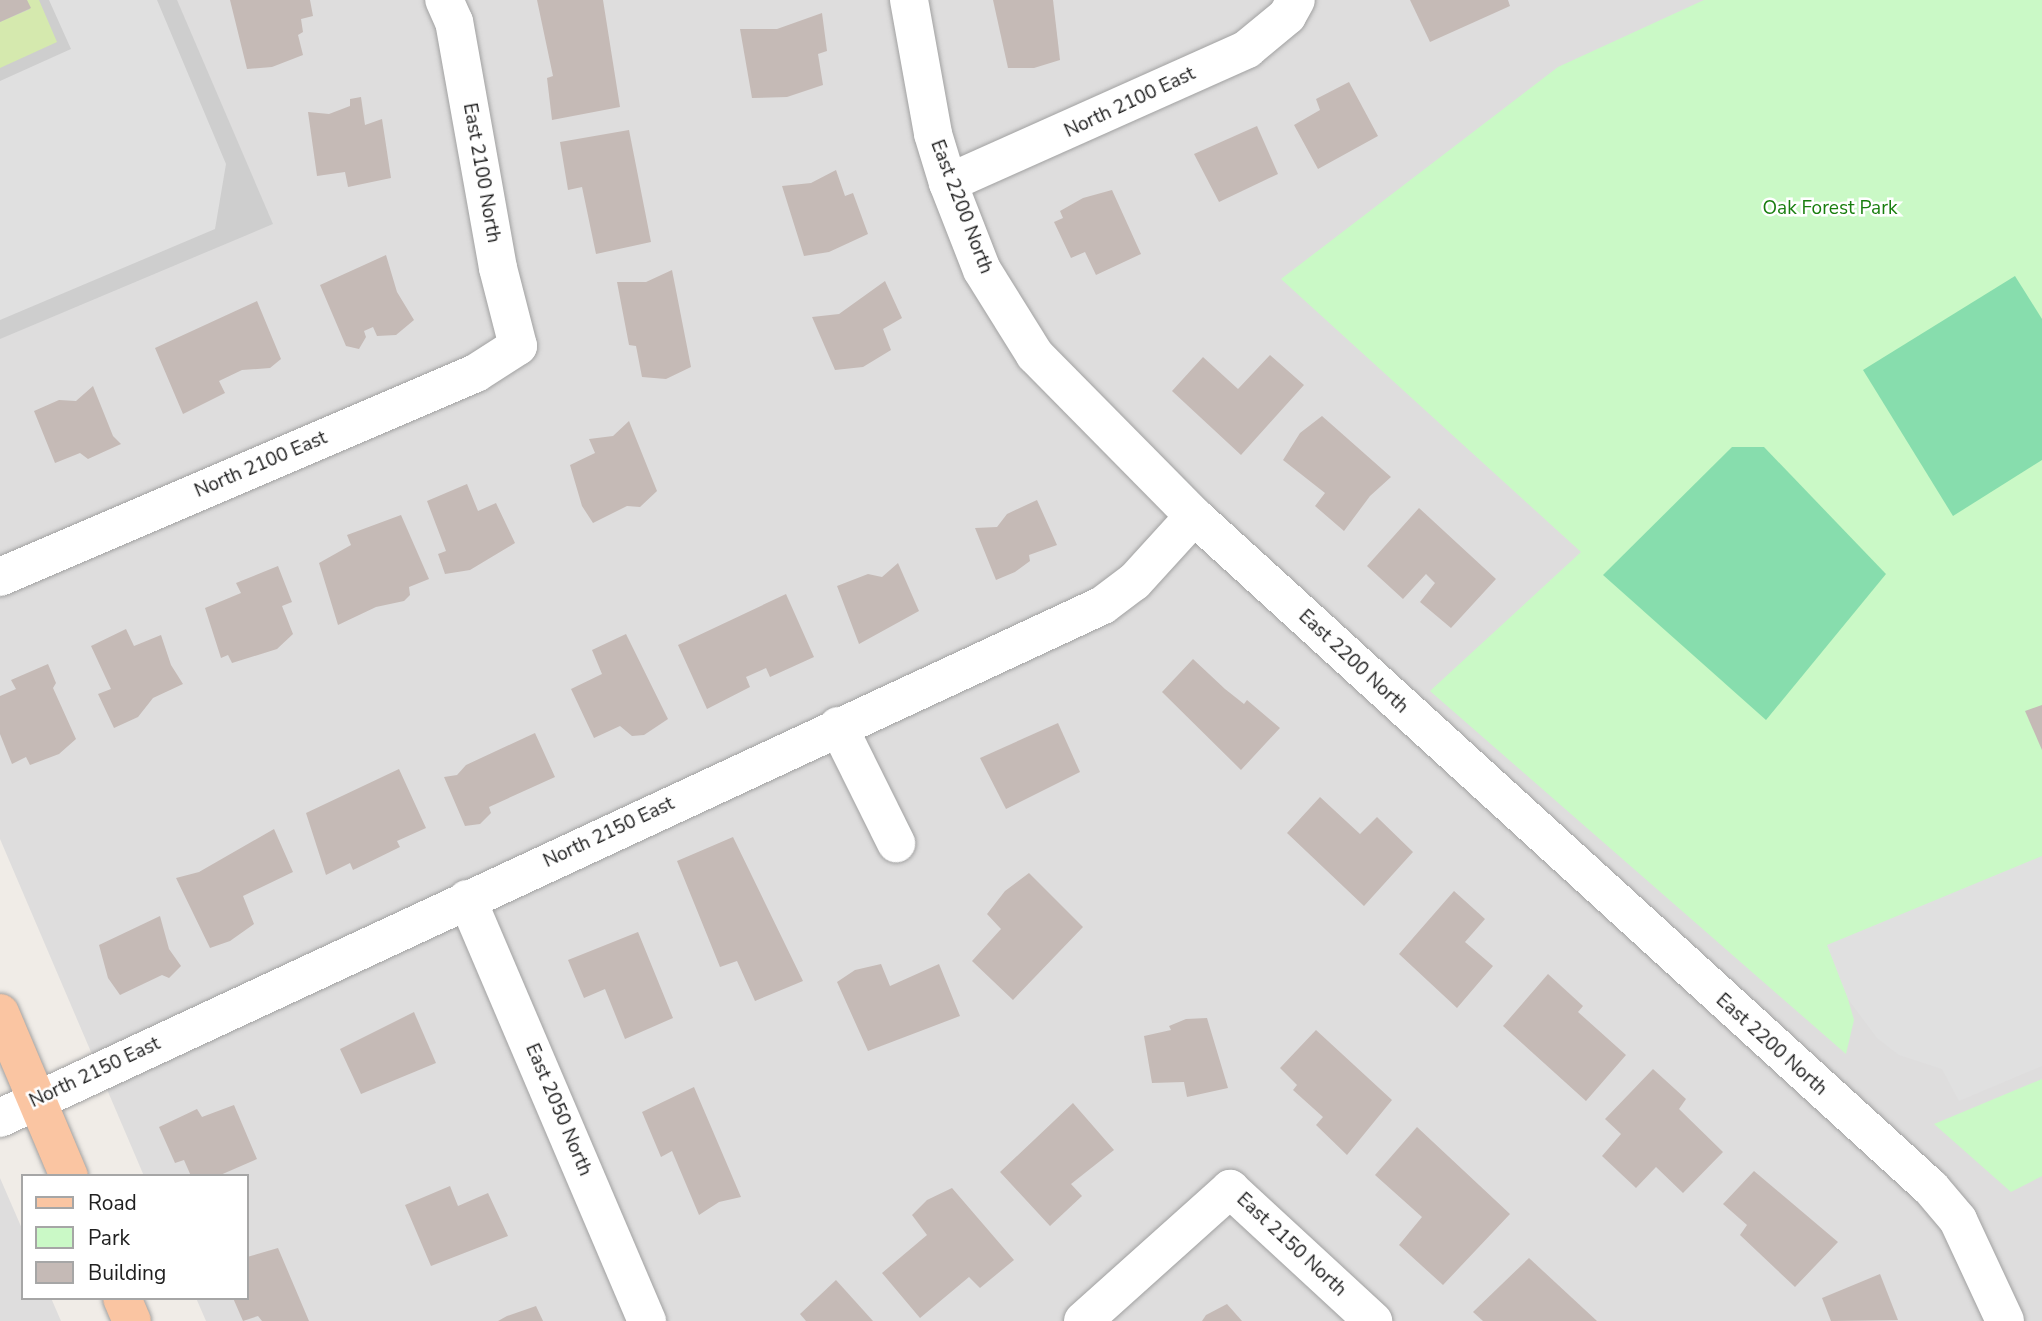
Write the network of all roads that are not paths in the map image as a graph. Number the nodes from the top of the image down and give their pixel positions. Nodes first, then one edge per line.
1 (444, 0) edge
2 (909, 0) edge
3 (1296, 0) edge
4 (948, 183) junction
5 (518, 346) joint
6 (1194, 516) junction
7 (0, 577) edge
8 (838, 726) junction
9 (896, 843) dead end
10 (467, 899) junction
11 (0, 1013) edge
12 (36, 1100) junction
13 (0, 1118) edge
14 (68, 1174) edge
15 (123, 1300) edge
16 (132, 1321) edge
17 (647, 1321) edge
18 (1083, 1321) edge
19 (1373, 1321) edge
20 (2005, 1321) edge

1 - 5 street, East 2100 North
2 - 4 street, East 2200 North
3 - 4 street, North 2100 East
4 - 6 street, East 2200 North
5 - 7 street, North 2100 East
6 - 8 street, North 2150 East
6 - 20 street, East 2200 North
8 - 9 street
8 - 10 street, North 2150 East
10 - 12 street, North 2150 East
10 - 17 street, East 2050 North
11 - 12 main road
12 - 13 street, North 2150 East
12 - 14 main road
15 - 16 main road
18 - 19 street, East 2150 North

